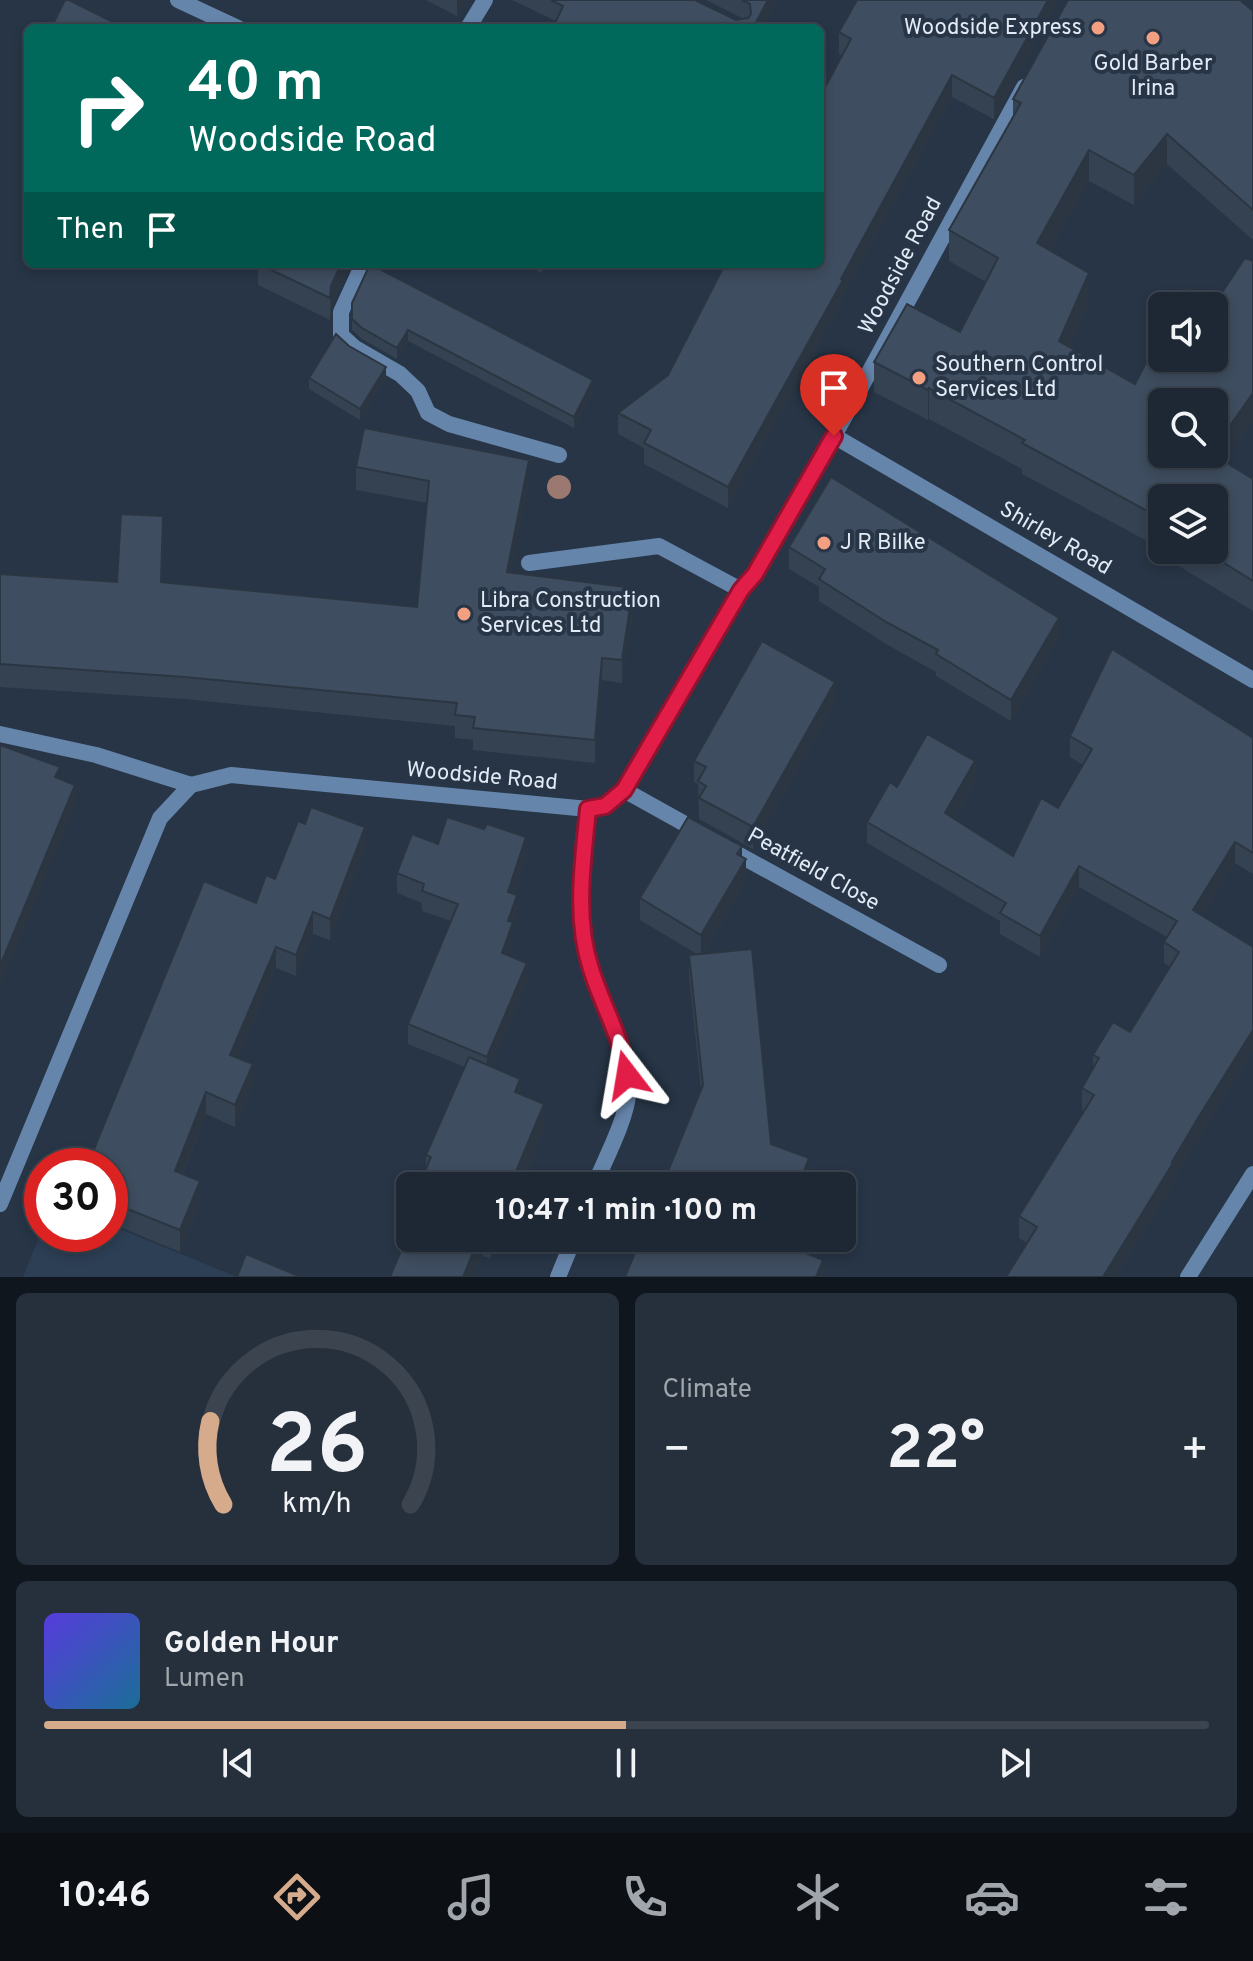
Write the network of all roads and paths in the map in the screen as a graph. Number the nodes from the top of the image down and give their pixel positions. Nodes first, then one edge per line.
1 (178, 0) edge
2 (485, 0) edge
3 (229, 24) edge
4 (470, 24) edge
5 (1029, 78) edge
6 (361, 268) edge
7 (834, 436) junction
8 (559, 455) dead end
9 (529, 563) dead end
10 (741, 590) junction
11 (1253, 680) edge
12 (0, 734) edge
13 (191, 785) junction
14 (624, 790) junction
15 (588, 809) junction
16 (939, 965) dead end
17 (599, 1172) edge
18 (1253, 1174) edge
19 (0, 1204) edge
20 (568, 1252) edge
21 (558, 1277) edge
22 (1188, 1277) edge

1 - 3 street
2 - 4 street
5 - 7 street, Woodside Road
6 - 8 street
7 - 10 street, Woodside Road
7 - 11 street, Shirley Road
9 - 10 street
10 - 14 street, Woodside Road
12 - 13 street
13 - 15 street, Woodside Road
13 - 19 street
14 - 15 street
14 - 16 street, Peatfield Close
15 - 17 street
18 - 22 street
20 - 21 street

